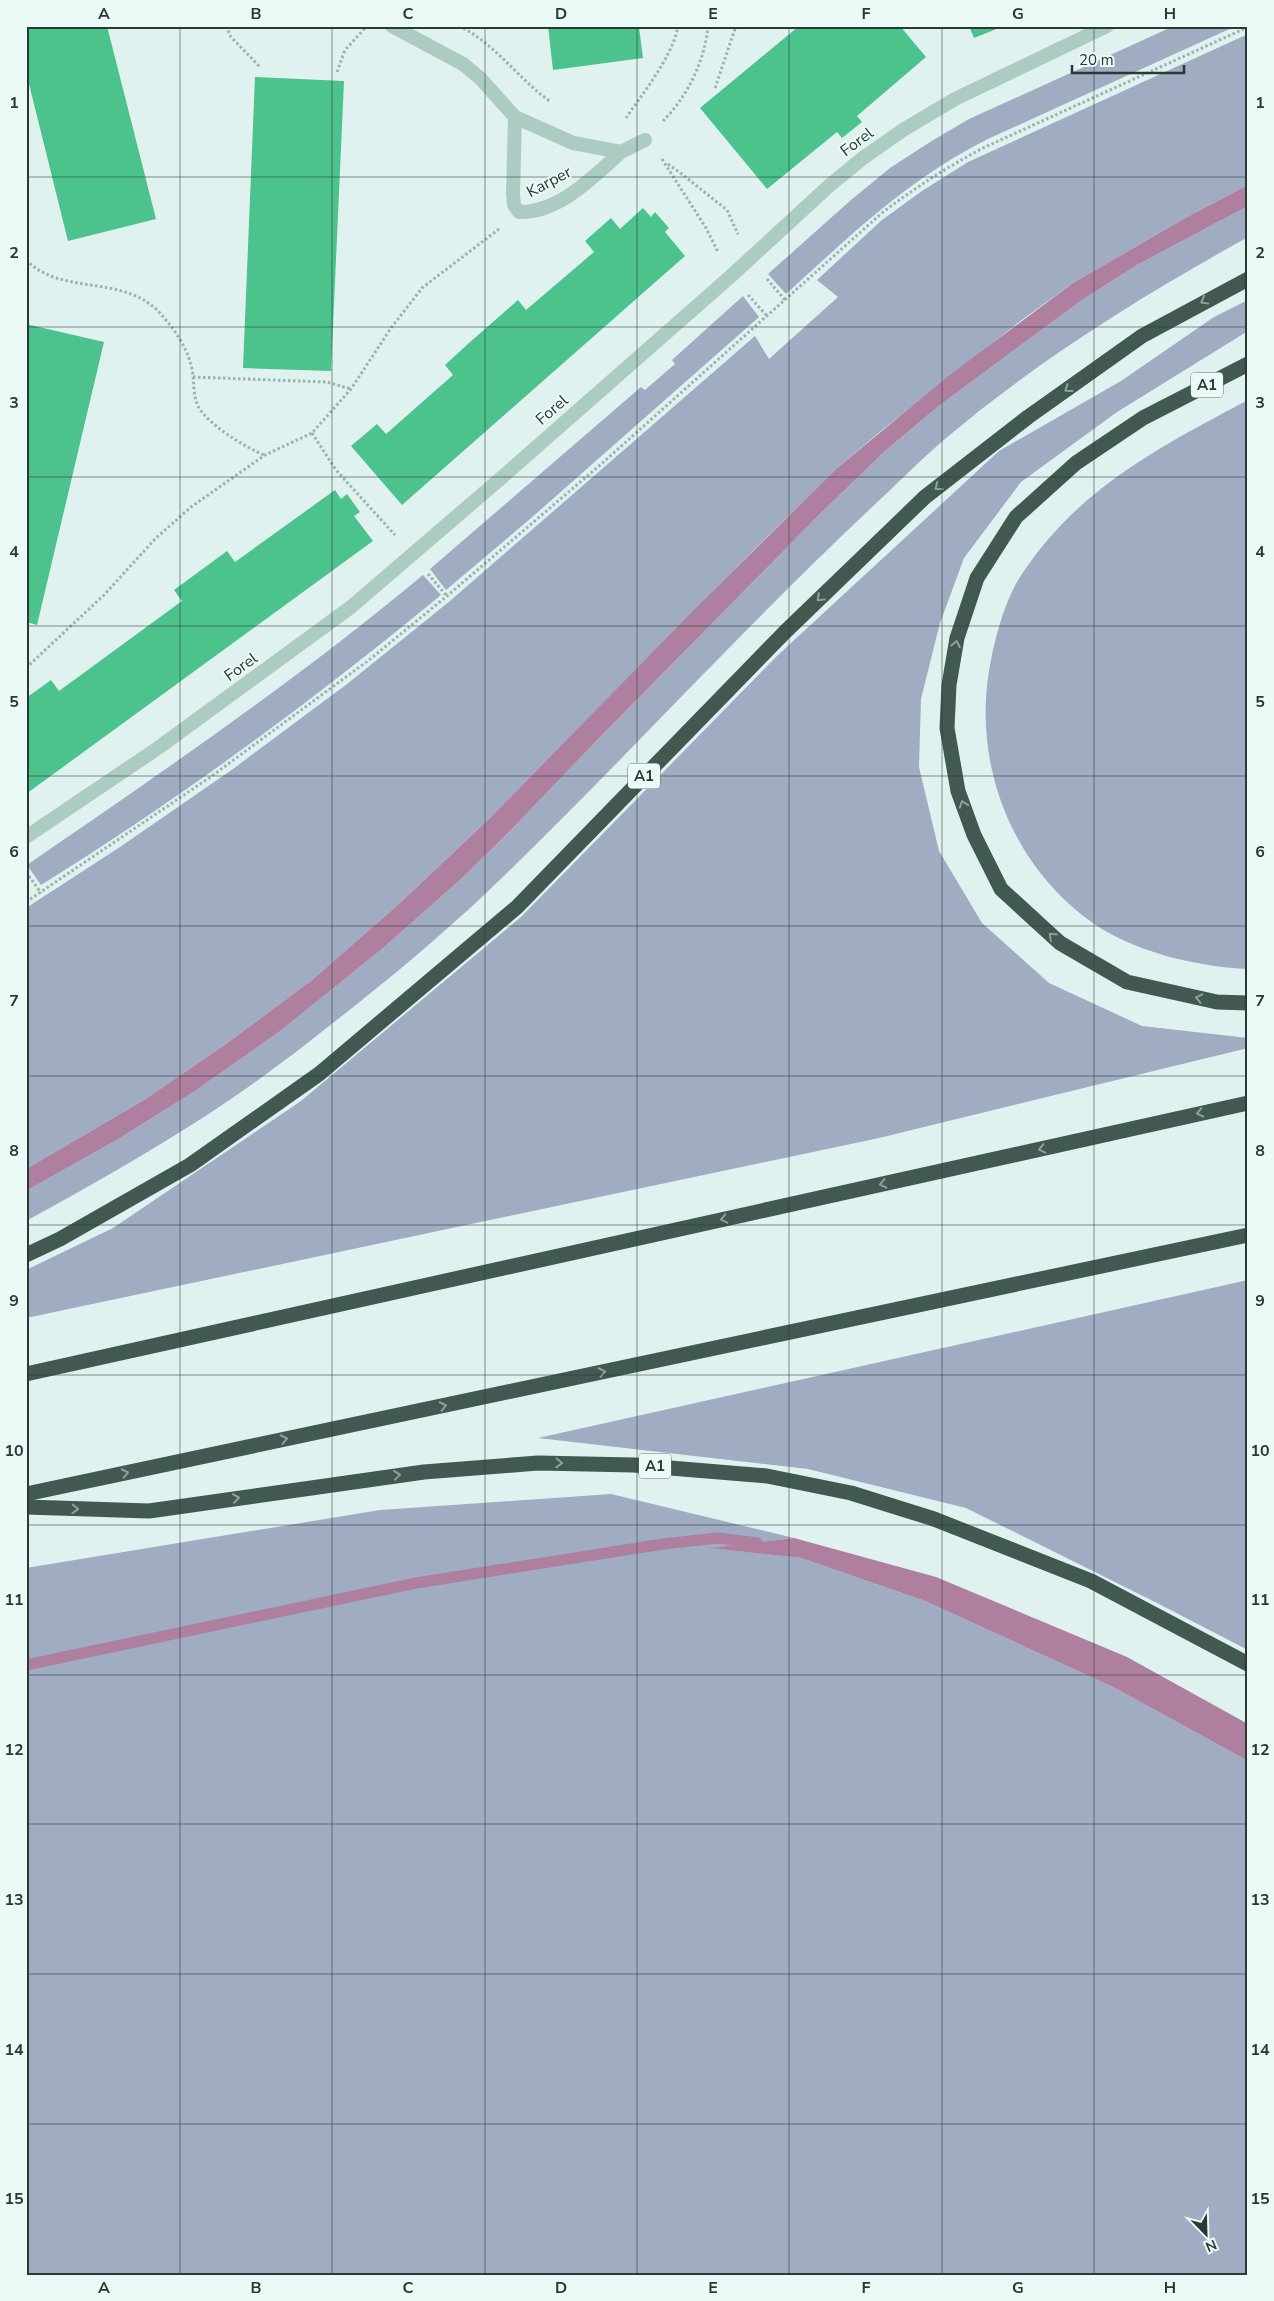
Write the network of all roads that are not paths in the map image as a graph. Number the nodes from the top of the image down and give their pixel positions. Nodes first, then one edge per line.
1 (392, 26) edge
2 (1107, 26) edge
3 (515, 117) junction
4 (645, 140) road end
5 (621, 152) junction
6 (1248, 279) edge
7 (1248, 364) edge
8 (26, 837) edge
9 (1248, 1003) edge
10 (1248, 1103) edge
11 (1248, 1235) edge
12 (26, 1255) edge
13 (26, 1374) edge
14 (26, 1494) edge
15 (26, 1507) edge
16 (1248, 1664) edge

1 - 3 street, Karper
2 - 8 street, Forel
3 - 5 street, Karper
3 - 5 street, Karper
4 - 5 street, Karper
6 -> 12 highway, A1
9 -> 7 highway, A1
10 -> 13 highway
14 -> 11 highway
15 -> 16 highway, A1

